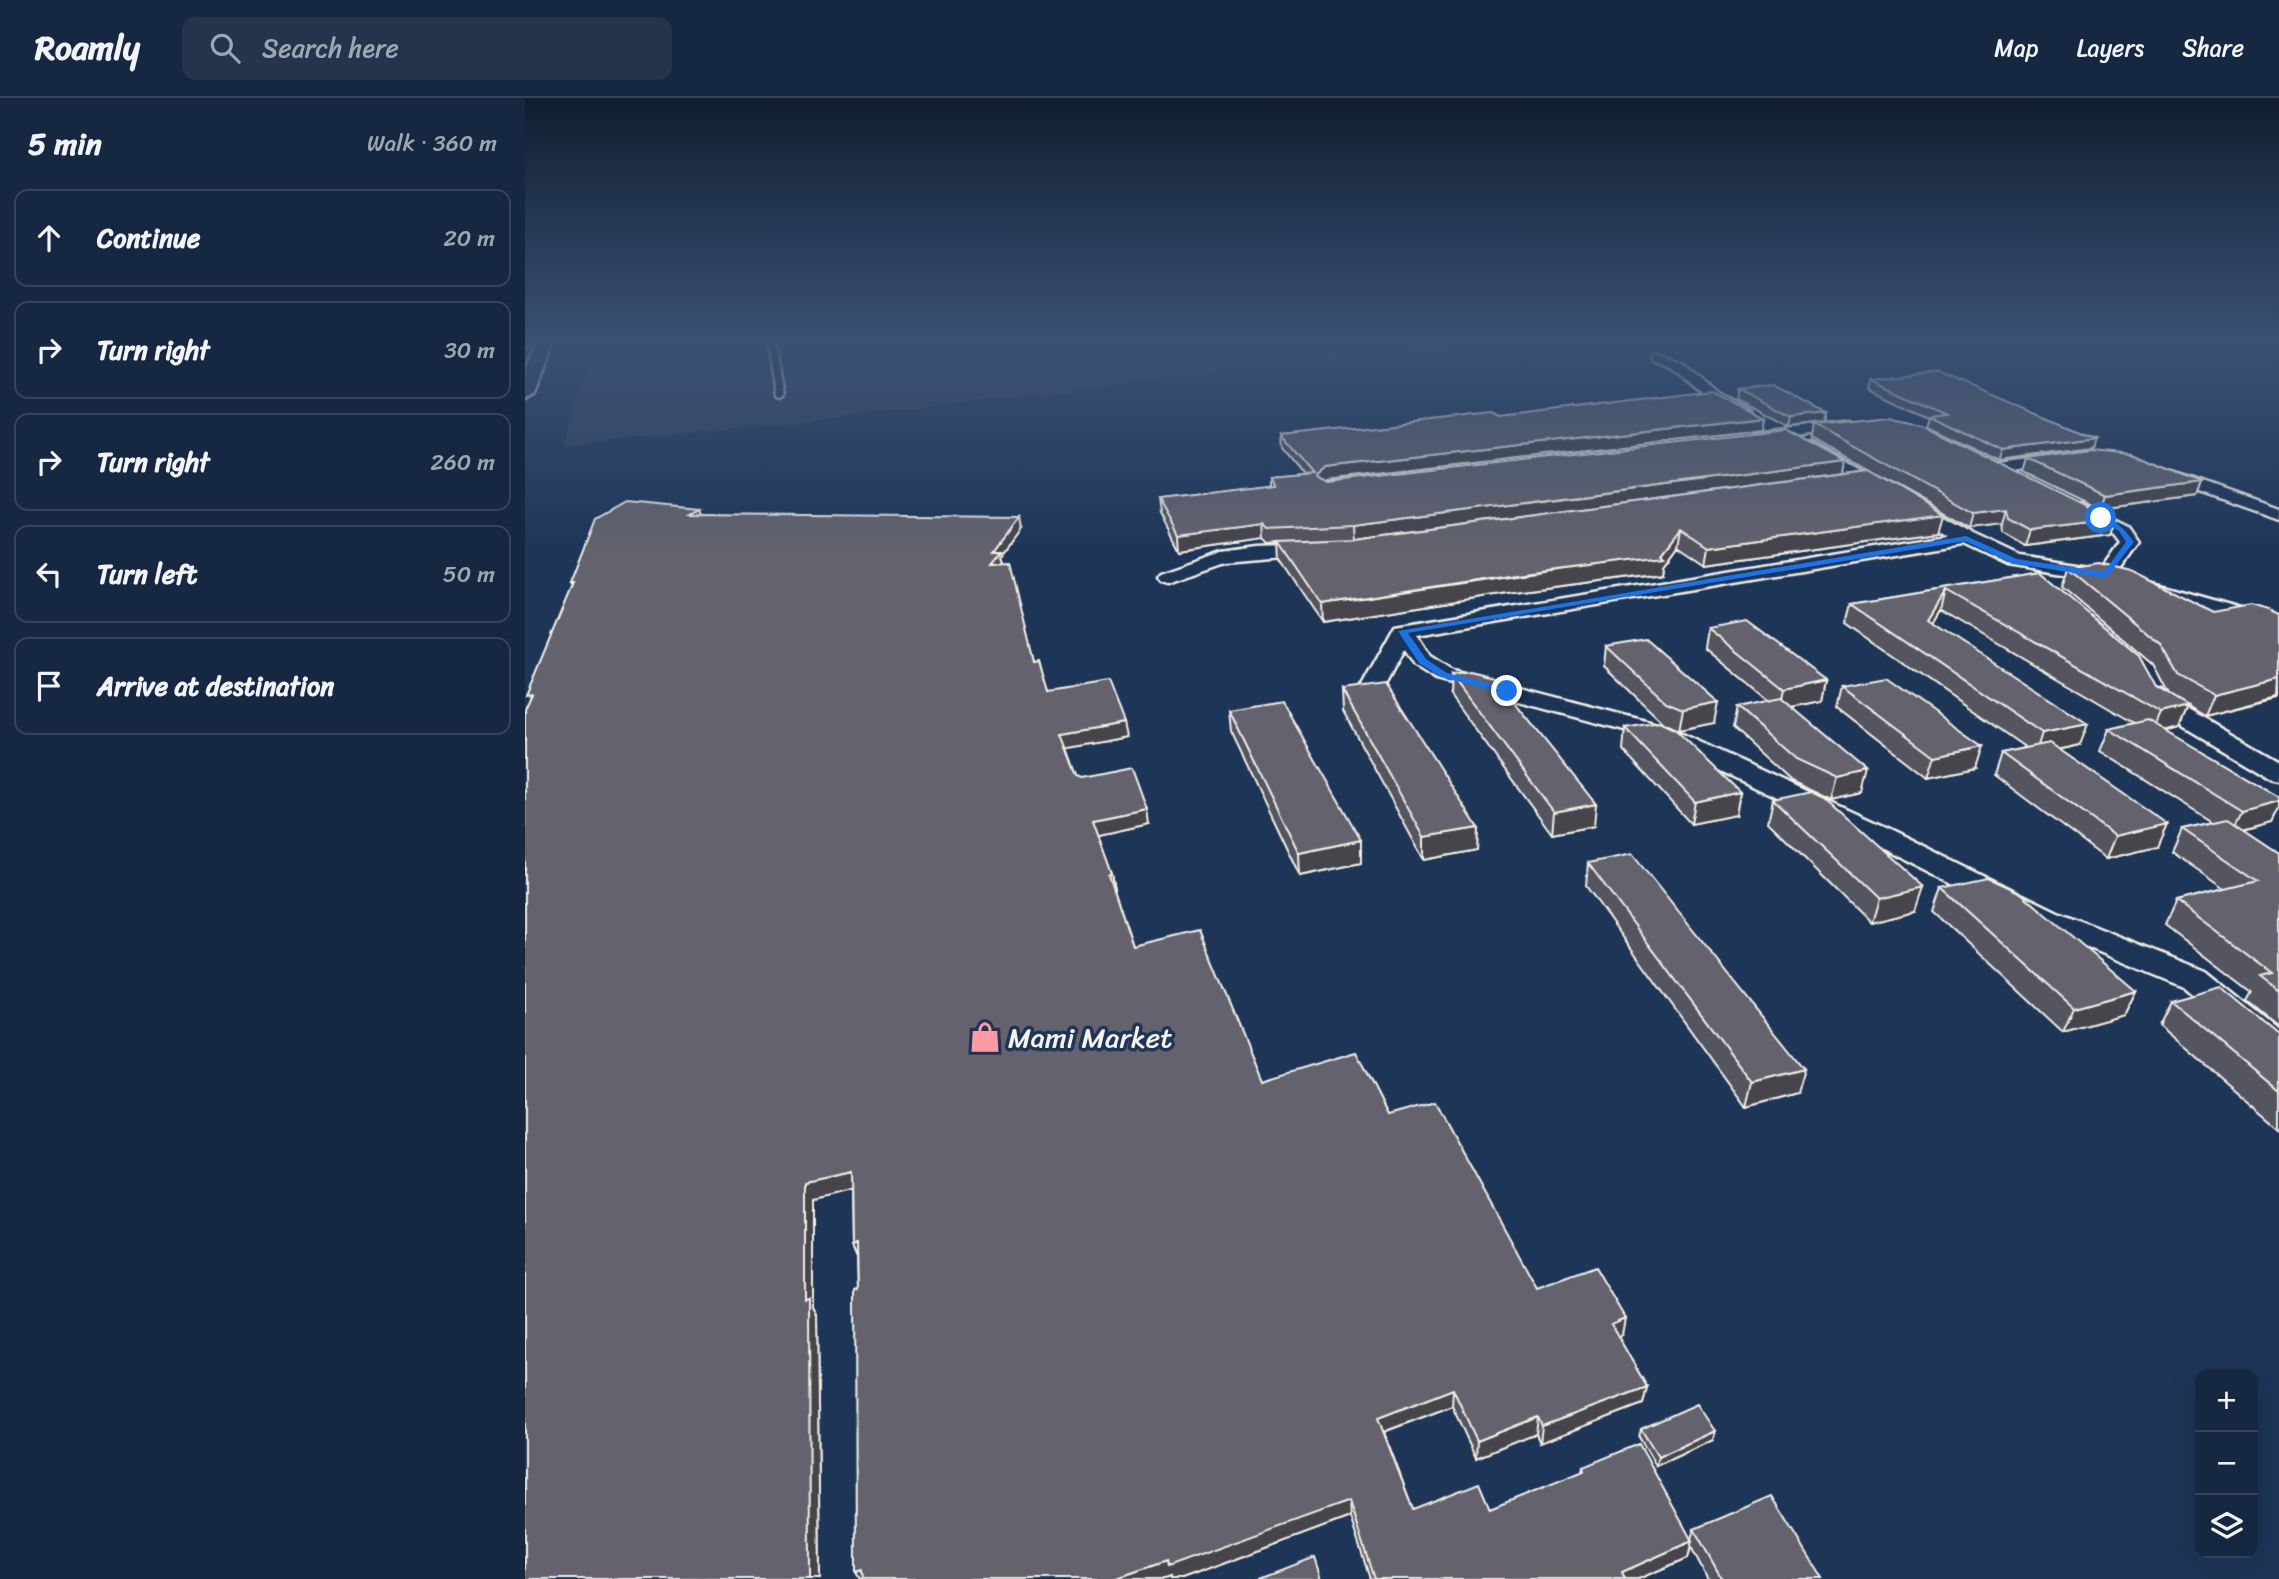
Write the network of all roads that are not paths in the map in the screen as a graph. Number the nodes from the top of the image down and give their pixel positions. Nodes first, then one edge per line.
1 (1743, 411) edge
2 (1865, 424) edge
3 (1786, 434) junction
4 (1732, 440) edge
5 (2085, 456) edge
6 (2144, 466) edge
7 (1868, 479) junction
8 (2021, 480) edge
9 (1841, 483) edge
10 (2067, 502) edge
11 (2279, 515) edge
12 (1966, 538) junction
13 (1331, 550) edge
14 (2015, 561) junction
15 (2106, 575) junction
16 (1168, 576) dead end
17 (2044, 587) edge
18 (2279, 626) edge
19 (1403, 631) junction
20 (2143, 672) edge
21 (1370, 693) edge
22 (2279, 772) edge
23 (2279, 1049) edge

1 - 3 street
2 - 3 street
3 - 4 street
3 - 7 street
5 - 8 street
6 - 11 street
7 - 9 street
7 - 12 street
10 - 15 street
12 - 14 street
12 - 19 street
13 - 16 street
14 - 15 street
14 - 17 street
15 - 18 street
19 - 21 street
19 - 23 street
20 - 22 street

